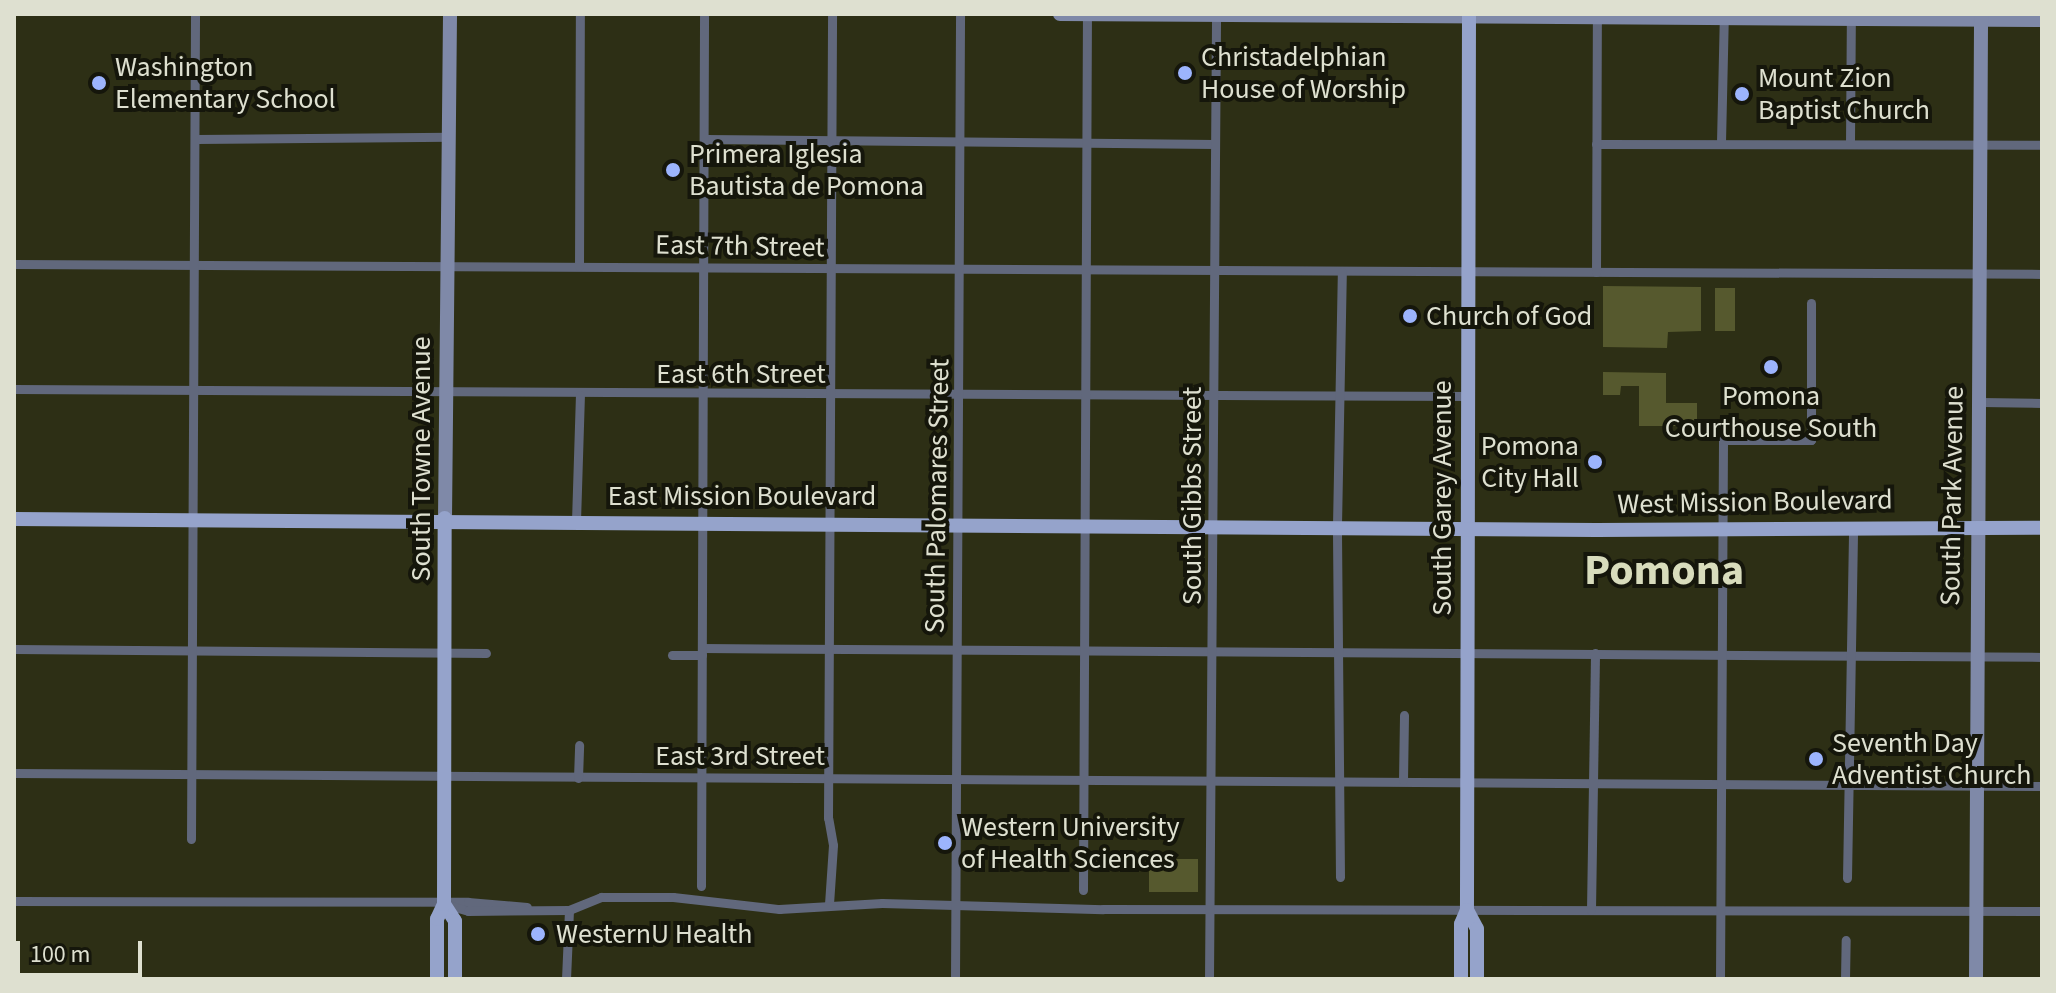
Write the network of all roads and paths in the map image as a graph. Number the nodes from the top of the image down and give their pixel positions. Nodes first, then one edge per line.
1 (195, 14) edge
2 (450, 14) edge
3 (580, 14) edge
4 (704, 14) edge
5 (832, 14) edge
6 (960, 14) edge
7 (1060, 14) edge
8 (1087, 14) edge
9 (1344, 14) edge
10 (1216, 15) edge
11 (1724, 15) edge
12 (1469, 16) edge
13 (1597, 16) edge
14 (1851, 16) edge
15 (1981, 17) edge
16 (2042, 20) edge
17 (450, 137) junction
18 (196, 139) junction
19 (706, 139) junction
20 (833, 140) junction
21 (959, 140) junction
22 (1721, 142) junction
23 (1089, 143) junction
24 (1850, 143) junction
25 (1214, 144) junction
26 (1596, 144) junction
27 (1979, 145) junction
28 (2042, 145) edge
29 (14, 264) edge
30 (194, 265) junction
31 (579, 266) junction
32 (449, 267) junction
33 (704, 267) junction
34 (832, 268) junction
35 (1088, 268) junction
36 (960, 270) junction
37 (1215, 270) junction
38 (1466, 271) junction
39 (1342, 272) junction
40 (1596, 272) junction
41 (1980, 274) junction
42 (2042, 274) edge
43 (1811, 303) dead end
44 (14, 389) edge
45 (193, 391) junction
46 (446, 394) junction
47 (580, 395) junction
48 (704, 396) junction
49 (831, 396) junction
50 (961, 396) junction
51 (1086, 396) junction
52 (1215, 396) junction
53 (1469, 396) junction
54 (1339, 400) junction
55 (1981, 402) junction
56 (2042, 403) edge
57 (192, 517) junction
58 (445, 518) junction
59 (14, 519) edge
60 (576, 521) junction
61 (704, 522) junction
62 (830, 522) junction
63 (1215, 524) junction
64 (960, 525) junction
65 (1086, 525) junction
66 (1337, 525) junction
67 (1722, 526) junction
68 (1853, 526) junction
69 (1977, 527) junction
70 (1469, 528) junction
71 (2042, 528) edge
72 (831, 648) junction
73 (14, 649) edge
74 (194, 650) junction
75 (957, 650) junction
76 (1339, 650) junction
77 (702, 651) junction
78 (1085, 651) junction
79 (1214, 652) junction
80 (1468, 652) junction
81 (446, 653) junction
82 (486, 653) dead end
83 (1595, 653) junction
84 (1721, 654) junction
85 (672, 655) dead end
86 (1850, 655) junction
87 (1975, 656) junction
88 (2042, 657) edge
89 (1404, 715) dead end
90 (579, 745) dead end
91 (14, 773) edge
92 (192, 776) junction
93 (957, 776) junction
94 (446, 777) junction
95 (578, 778) junction
96 (703, 778) junction
97 (830, 778) junction
98 (1083, 778) junction
99 (1212, 779) junction
100 (1338, 780) junction
101 (1403, 780) junction
102 (1467, 780) junction
103 (1594, 783) junction
104 (1721, 784) junction
105 (1847, 786) junction
106 (1978, 786) junction
107 (2042, 786) edge
108 (191, 839) dead end
109 (1340, 877) dead end
110 (1847, 878) dead end
111 (701, 886) dead end
112 (1083, 890) dead end
113 (14, 901) edge
114 (444, 904) junction
115 (829, 904) junction
116 (956, 906) junction
117 (1211, 908) junction
118 (569, 910) junction
119 (1467, 910) junction
120 (1591, 910) junction
121 (1721, 910) junction
122 (1975, 911) junction
123 (2042, 911) edge
124 (1846, 940) dead end
125 (437, 979) edge
126 (455, 979) edge
127 (566, 979) edge
128 (955, 979) edge
129 (1209, 979) edge
130 (1461, 979) edge
131 (1477, 979) edge
132 (1720, 979) edge
133 (1845, 979) edge
134 (1976, 979) edge

1 - 18 street
2 - 17 street, South Towne Avenue
3 - 31 street
4 - 19 street
5 - 20 street
6 - 21 street, South Palomares Street
7 - 8 street
8 - 10 street
8 - 23 street
9 - 10 street
9 - 12 street
10 - 25 street, South Gibbs Street
11 - 13 street
11 - 14 street
11 - 22 street
12 - 13 street
12 - 38 main road, South Garey Avenue
13 - 26 street
14 - 15 street
14 - 24 street
15 - 16 street
15 - 27 street, South Park Avenue
17 - 18 street
17 - 32 street, South Towne Avenue
18 - 30 street
19 - 20 street
19 - 33 street
20 - 21 street
20 - 34 street
21 - 23 street
21 - 36 street, South Palomares Street
22 - 24 street
22 - 26 street
23 - 25 street
23 - 35 street
24 - 27 street
25 - 37 street, South Gibbs Street
26 - 40 street
27 - 28 street
27 - 41 street, South Park Avenue
29 - 30 street, East 7th Street
30 - 32 street, East 7th Street
30 - 45 street
31 - 32 street, East 7th Street
31 - 33 street, East 7th Street
32 - 46 street, South Towne Avenue
33 - 34 street, East 7th Street
33 - 48 street
34 - 36 street, East 7th Street
34 - 49 street
35 - 36 street, East 7th Street
35 - 37 street, East 7th Street
35 - 51 street
36 - 50 street, South Palomares Street
37 - 39 street, East 7th Street
37 - 52 street, South Gibbs Street
38 - 39 street, East 7th Street
38 - 40 street, East 7th Street
38 - 53 main road, South Garey Avenue
39 - 54 street
40 - 41 street, East 7th Street
41 - 42 street, East 7th Street
41 - 55 street, South Park Avenue
43 - 67 street
44 - 45 street, East 6th Street
45 - 46 street, East 6th Street
45 - 57 street
46 - 47 street, East 6th Street
46 - 58 street, South Towne Avenue
47 - 48 street, East 6th Street
47 - 60 street
48 - 49 street, East 6th Street
48 - 61 street
49 - 50 street, East 6th Street
49 - 62 street
50 - 51 street, East 6th Street
50 - 64 street, South Palomares Street
51 - 52 street, East 6th Street
51 - 65 street
52 - 54 street, East 6th Street
52 - 63 street, South Gibbs Street
53 - 54 street, East 6th Street
53 - 70 main road, South Garey Avenue
54 - 66 street
55 - 56 street
55 - 69 street, South Park Avenue
57 - 58 main road, East Mission Boulevard
57 - 59 main road, East Mission Boulevard
57 - 74 street
58 - 60 main road, East Mission Boulevard
58 - 81 main road, South Towne Avenue
60 - 61 main road, East Mission Boulevard
61 - 62 main road, East Mission Boulevard
61 - 77 street
62 - 64 main road, East Mission Boulevard
62 - 72 street
63 - 65 main road, East Mission Boulevard
63 - 66 main road, East Mission Boulevard
63 - 79 street, South Gibbs Street
64 - 65 main road, East Mission Boulevard
64 - 75 street, South Palomares Street
65 - 78 street
66 - 70 main road, East Mission Boulevard
66 - 76 street
67 - 68 main road, West Mission Boulevard
67 - 70 main road, West Mission Boulevard
67 - 84 street
68 - 69 main road, West Mission Boulevard
68 - 86 street
69 - 71 main road, West Mission Boulevard
69 - 87 street, South Park Avenue
70 - 80 main road, South Garey Avenue
72 - 75 street
72 - 77 street
72 - 97 street
73 - 74 street
74 - 81 street
74 - 92 street
75 - 78 street
75 - 93 street, South Palomares Street
76 - 79 street
76 - 80 street
76 - 100 street
77 - 85 street
77 - 96 street
78 - 79 street
78 - 98 street
79 - 99 street, South Gibbs Street
80 - 83 street
80 - 102 main road, South Garey Avenue
81 - 82 street
81 - 94 main road, South Towne Avenue
83 - 84 street
83 - 103 street
84 - 86 street
84 - 104 street
86 - 87 street
86 - 105 street
87 - 88 street
87 - 106 street, South Park Avenue
89 - 101 street
90 - 95 street
91 - 92 street, East 3rd Street
92 - 94 street, East 3rd Street
92 - 108 street
93 - 97 street, East 3rd Street
93 - 98 street, East 3rd Street
93 - 116 street, South Palomares Street
94 - 95 street, East 3rd Street
94 - 114 main road, South Towne Avenue
95 - 96 street, East 3rd Street
96 - 97 street, East 3rd Street
96 - 111 street
97 - 115 street
98 - 99 street, East 3rd Street
98 - 112 street
99 - 100 street, East 3rd Street
99 - 117 street, South Gibbs Street
100 - 101 street, East 3rd Street
100 - 109 street
101 - 102 street, East 3rd Street
102 - 103 street, East 3rd Street
102 - 119 main road, South Garey Avenue
103 - 104 street, East 3rd Street
103 - 120 street
104 - 105 street, East 3rd Street
104 - 121 street
105 - 106 street, East 3rd Street
105 - 110 street
106 - 107 street, East 3rd Street
106 - 122 street, South Park Avenue
113 - 114 street
114 - 118 street
114 - 125 main road
114 - 126 main road
115 - 116 street
115 - 118 street
116 - 117 street
116 - 128 street, South Palomares Street
117 - 119 street
117 - 129 street, South Gibbs Street
118 - 127 street
119 - 120 street
119 - 130 main road
119 - 131 main road, South Garey Avenue
120 - 121 street
121 - 122 street
121 - 132 street
122 - 123 street
122 - 134 street, South Park Avenue
124 - 133 street

